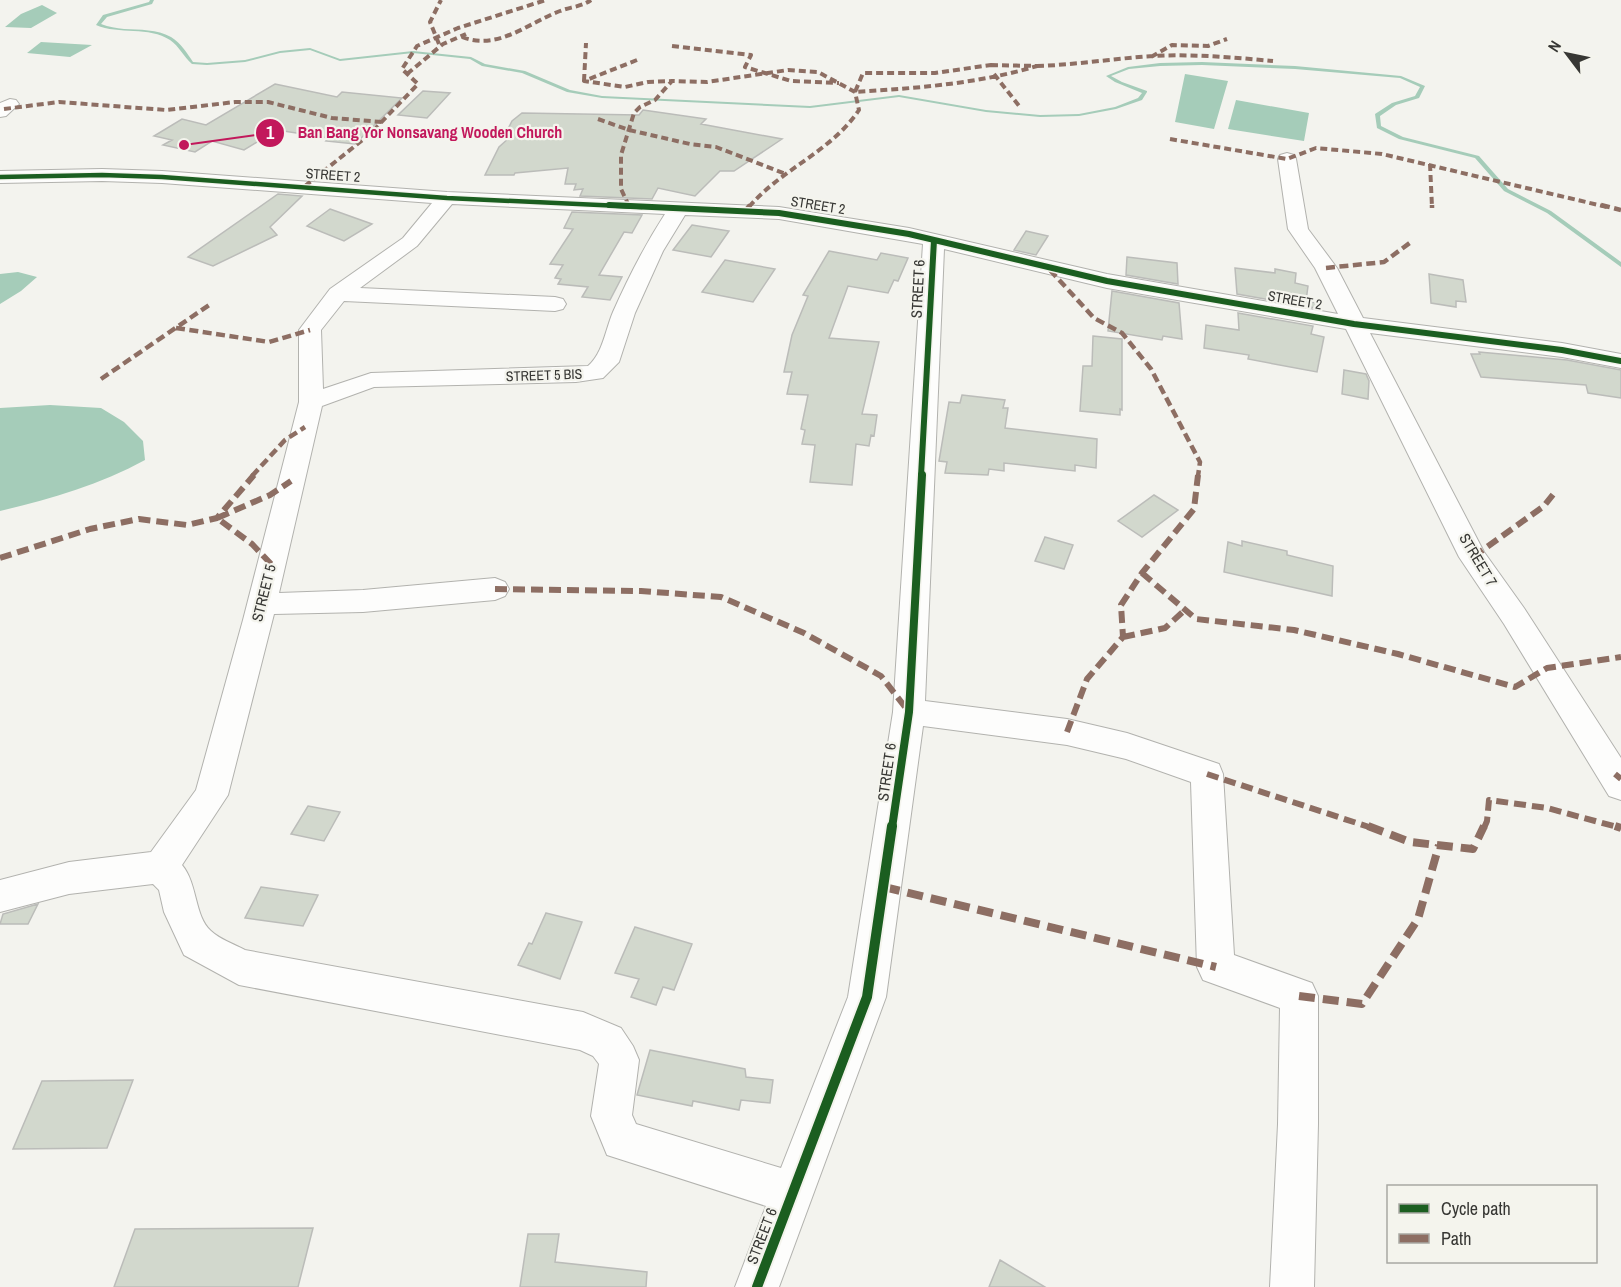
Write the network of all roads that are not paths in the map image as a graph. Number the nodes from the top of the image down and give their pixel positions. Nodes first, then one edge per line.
1 (1287, 159) dead end
2 (0, 177) edge
3 (447, 198) junction
4 (678, 210) junction
5 (934, 240) junction
6 (338, 294) junction
7 (555, 304) dead end
8 (1354, 324) junction
9 (1621, 361) edge
10 (311, 402) junction
11 (495, 589) dead end
12 (261, 604) junction
13 (909, 712) junction
14 (1621, 786) edge
15 (161, 867) junction
16 (0, 896) edge
17 (792, 1193) junction
18 (757, 1287) edge
19 (1292, 1287) edge

1 - 8 street, STREET 7
2 - 3 street, STREET 2
3 - 4 street, STREET 2
3 - 6 street, STREET 5
4 - 5 street, STREET 2
4 - 10 street, STREET 5 BIS
5 - 8 street, STREET 2
5 - 13 street, STREET 6
6 - 7 street
6 - 10 street, STREET 5
8 - 9 street, STREET 2
8 - 14 street, STREET 7
10 - 12 street, STREET 5
11 - 12 street
12 - 15 street, STREET 5
13 - 17 street, STREET 6
13 - 19 street
15 - 16 street
15 - 17 street
17 - 18 street, STREET 6

